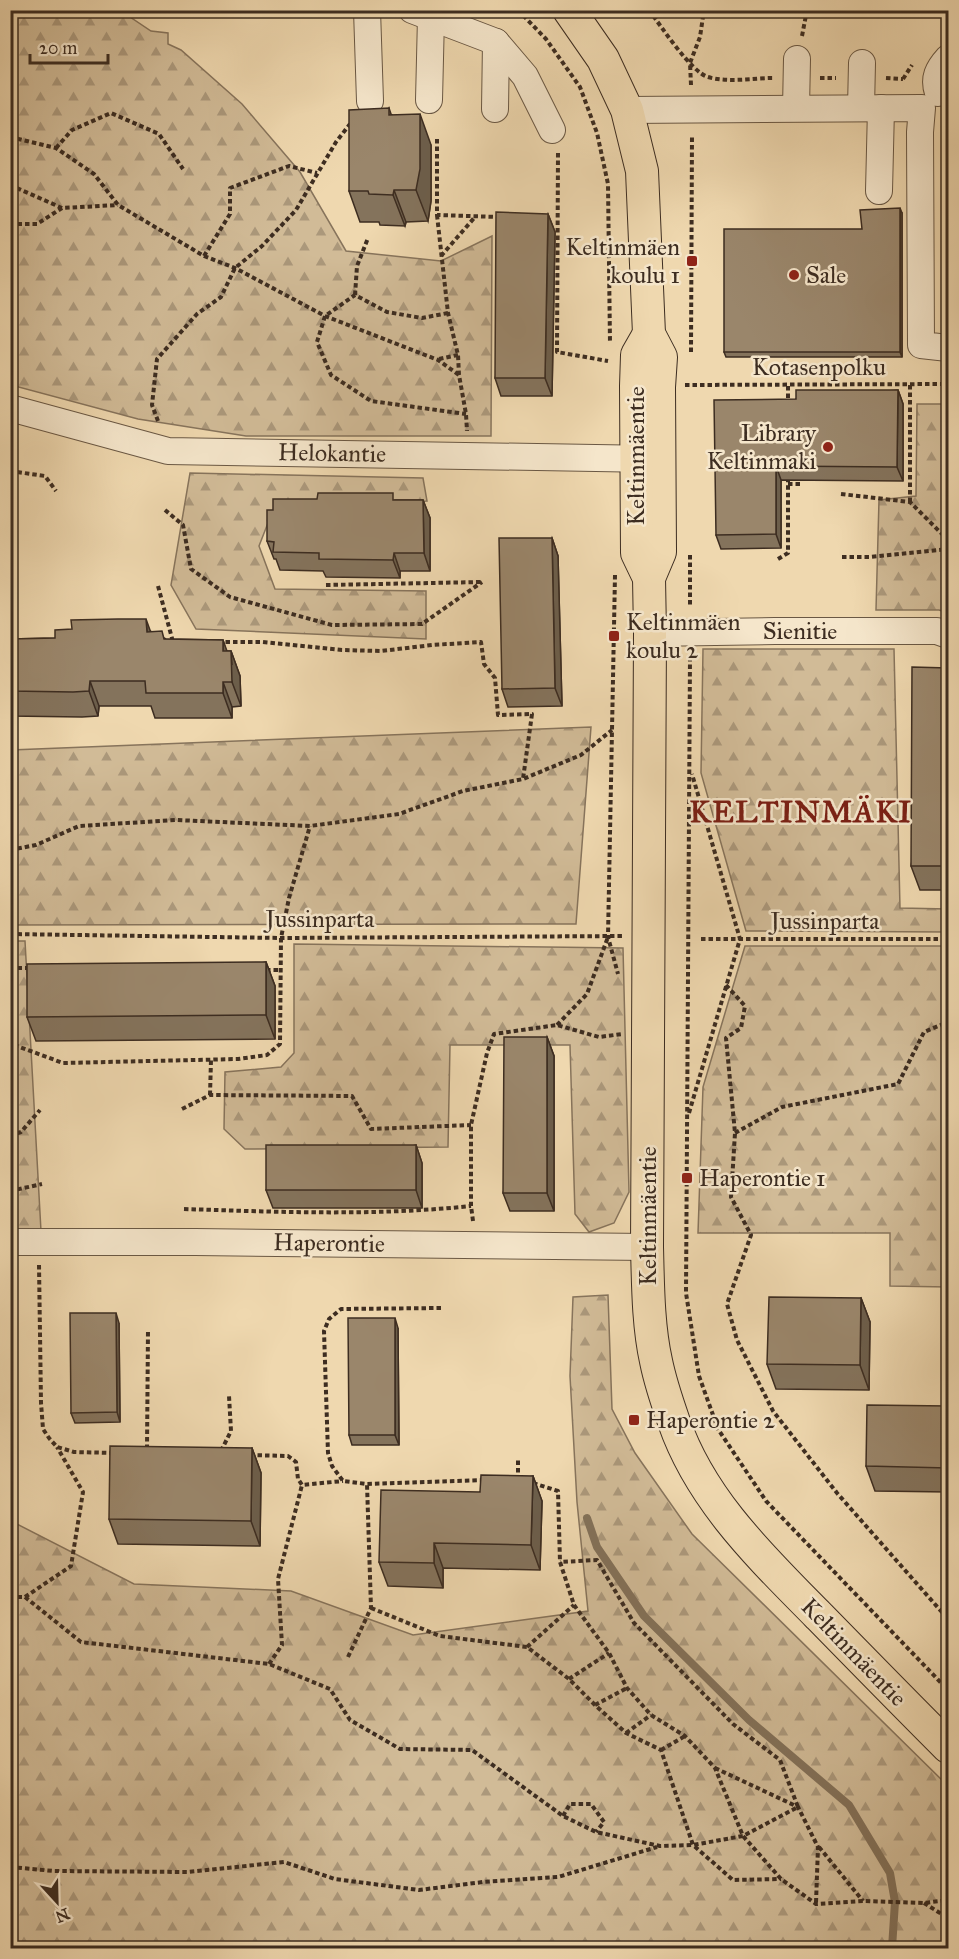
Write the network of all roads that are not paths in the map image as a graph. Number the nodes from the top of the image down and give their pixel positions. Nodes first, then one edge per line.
1 (367, 10) edge
2 (569, 10) edge
3 (421, 14) edge
4 (496, 42) junction
5 (948, 58) edge
6 (797, 59) dead end
7 (862, 63) dead end
8 (936, 99) edge
9 (429, 100) dead end
10 (370, 101) road end
11 (796, 108) junction
12 (871, 108) junction
13 (495, 109) dead end
14 (627, 110) junction
15 (552, 130) road end
16 (879, 191) dead end
17 (948, 348) edge
18 (10, 408) edge
19 (648, 459) junction
20 (650, 633) junction
21 (948, 635) edge
22 (10, 1242) edge
23 (647, 1247) junction
24 (948, 1747) edge

1 - 10 street
2 - 14 main road, Keltinmäentie
3 - 4 street
3 - 9 street
4 - 13 street
4 - 15 street
5 - 8 street
6 - 11 street
7 - 12 street
8 - 12 street
8 - 17 street
11 - 12 street
11 - 14 street
12 - 16 street
14 - 19 main road, Keltinmäentie
18 - 19 street, Helokantie
19 - 20 main road, Keltinmäentie
20 - 21 street, Sienitie
20 - 23 main road, Keltinmäentie
22 - 23 street, Haperontie
23 - 24 main road, Keltinmäentie

